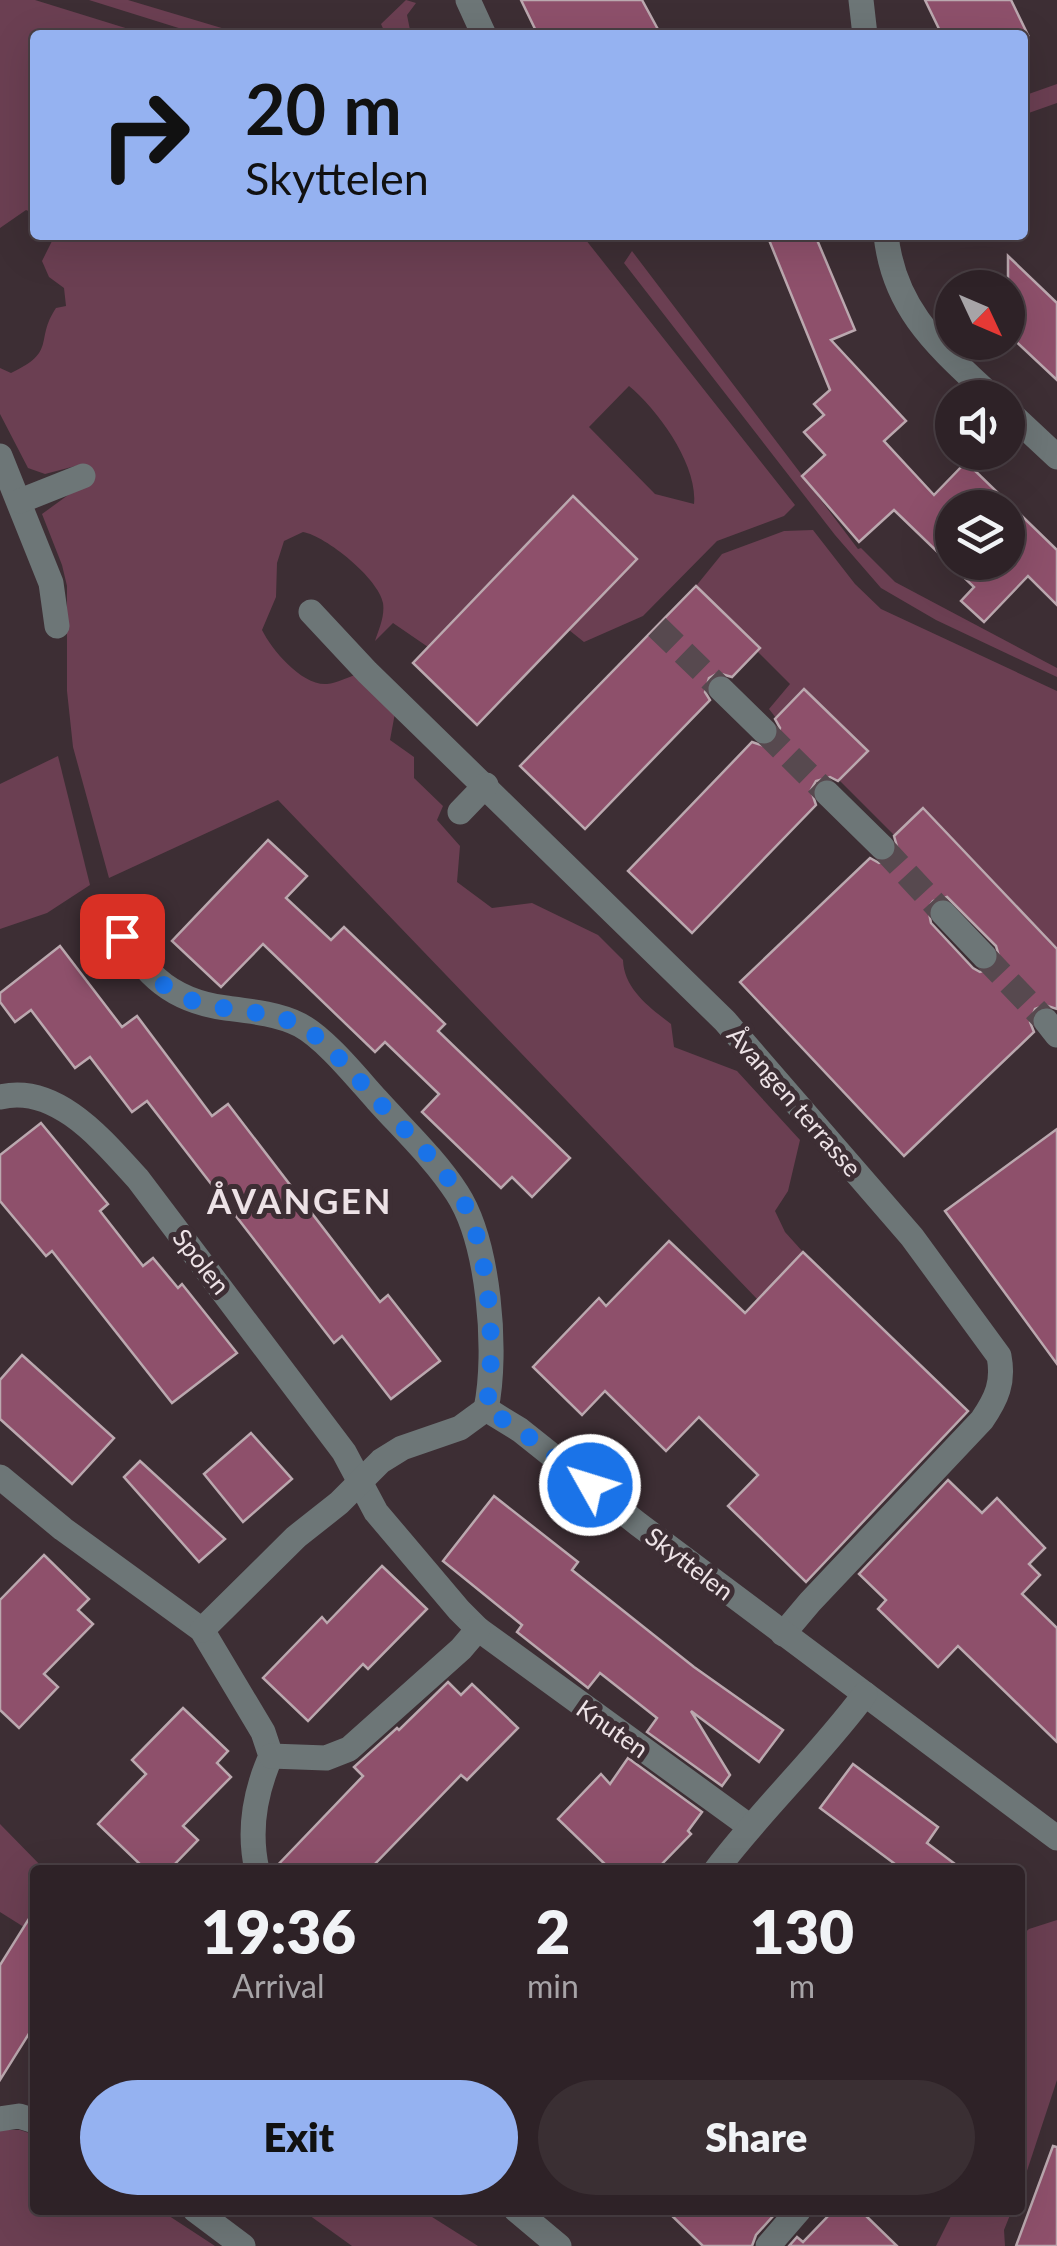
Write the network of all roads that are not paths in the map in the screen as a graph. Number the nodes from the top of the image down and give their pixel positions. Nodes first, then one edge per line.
1 (468, 0) edge
2 (861, 0) edge
3 (482, 30) edge
4 (864, 30) edge
5 (886, 240) edge
6 (975, 380) edge
7 (1025, 427) edge
8 (0, 456) edge
9 (1057, 457) edge
10 (83, 476) dead end
11 (20, 501) junction
12 (311, 612) dead end
13 (56, 626) dead end
14 (721, 689) tunnel mouth
15 (764, 731) tunnel mouth
16 (486, 785) junction
17 (827, 793) tunnel mouth
18 (460, 812) dead end
19 (882, 848) tunnel mouth
20 (943, 913) tunnel mouth
21 (112, 918) dead end
22 (984, 956) tunnel mouth
23 (0, 1097) edge
24 (486, 1409) junction
25 (0, 1476) edge
26 (360, 1483) junction
27 (478, 1629) junction
28 (202, 1630) junction
29 (784, 1634) junction
30 (865, 1694) junction
31 (271, 1756) junction
32 (749, 1826) junction
33 (1057, 1838) edge
34 (257, 1865) edge
35 (720, 1865) edge
36 (30, 2119) edge
37 (0, 2120) edge
38 (203, 2215) edge
39 (522, 2215) edge
40 (795, 2215) edge
41 (244, 2246) edge
42 (559, 2246) edge
43 (768, 2246) edge

1 - 3 street
2 - 4 street
5 - 6 street
7 - 9 street
8 - 11 street
10 - 11 street
11 - 13 street
12 - 16 street, Åvangen terrasse
14 - 15 street
16 - 18 street
16 - 29 street, Åvangen terrasse
17 - 19 street
20 - 22 street
21 - 24 street
23 - 26 street, Spolen
24 - 26 street
24 - 29 street, Skyttelen
25 - 28 street
26 - 27 street, Knuten
26 - 28 street
27 - 31 street
27 - 32 street, Knuten
28 - 31 street
29 - 30 street, Skyttelen
30 - 32 street
30 - 33 street, Skyttelen
31 - 34 street
32 - 35 street
36 - 37 street
38 - 41 street
39 - 42 street
40 - 43 street

